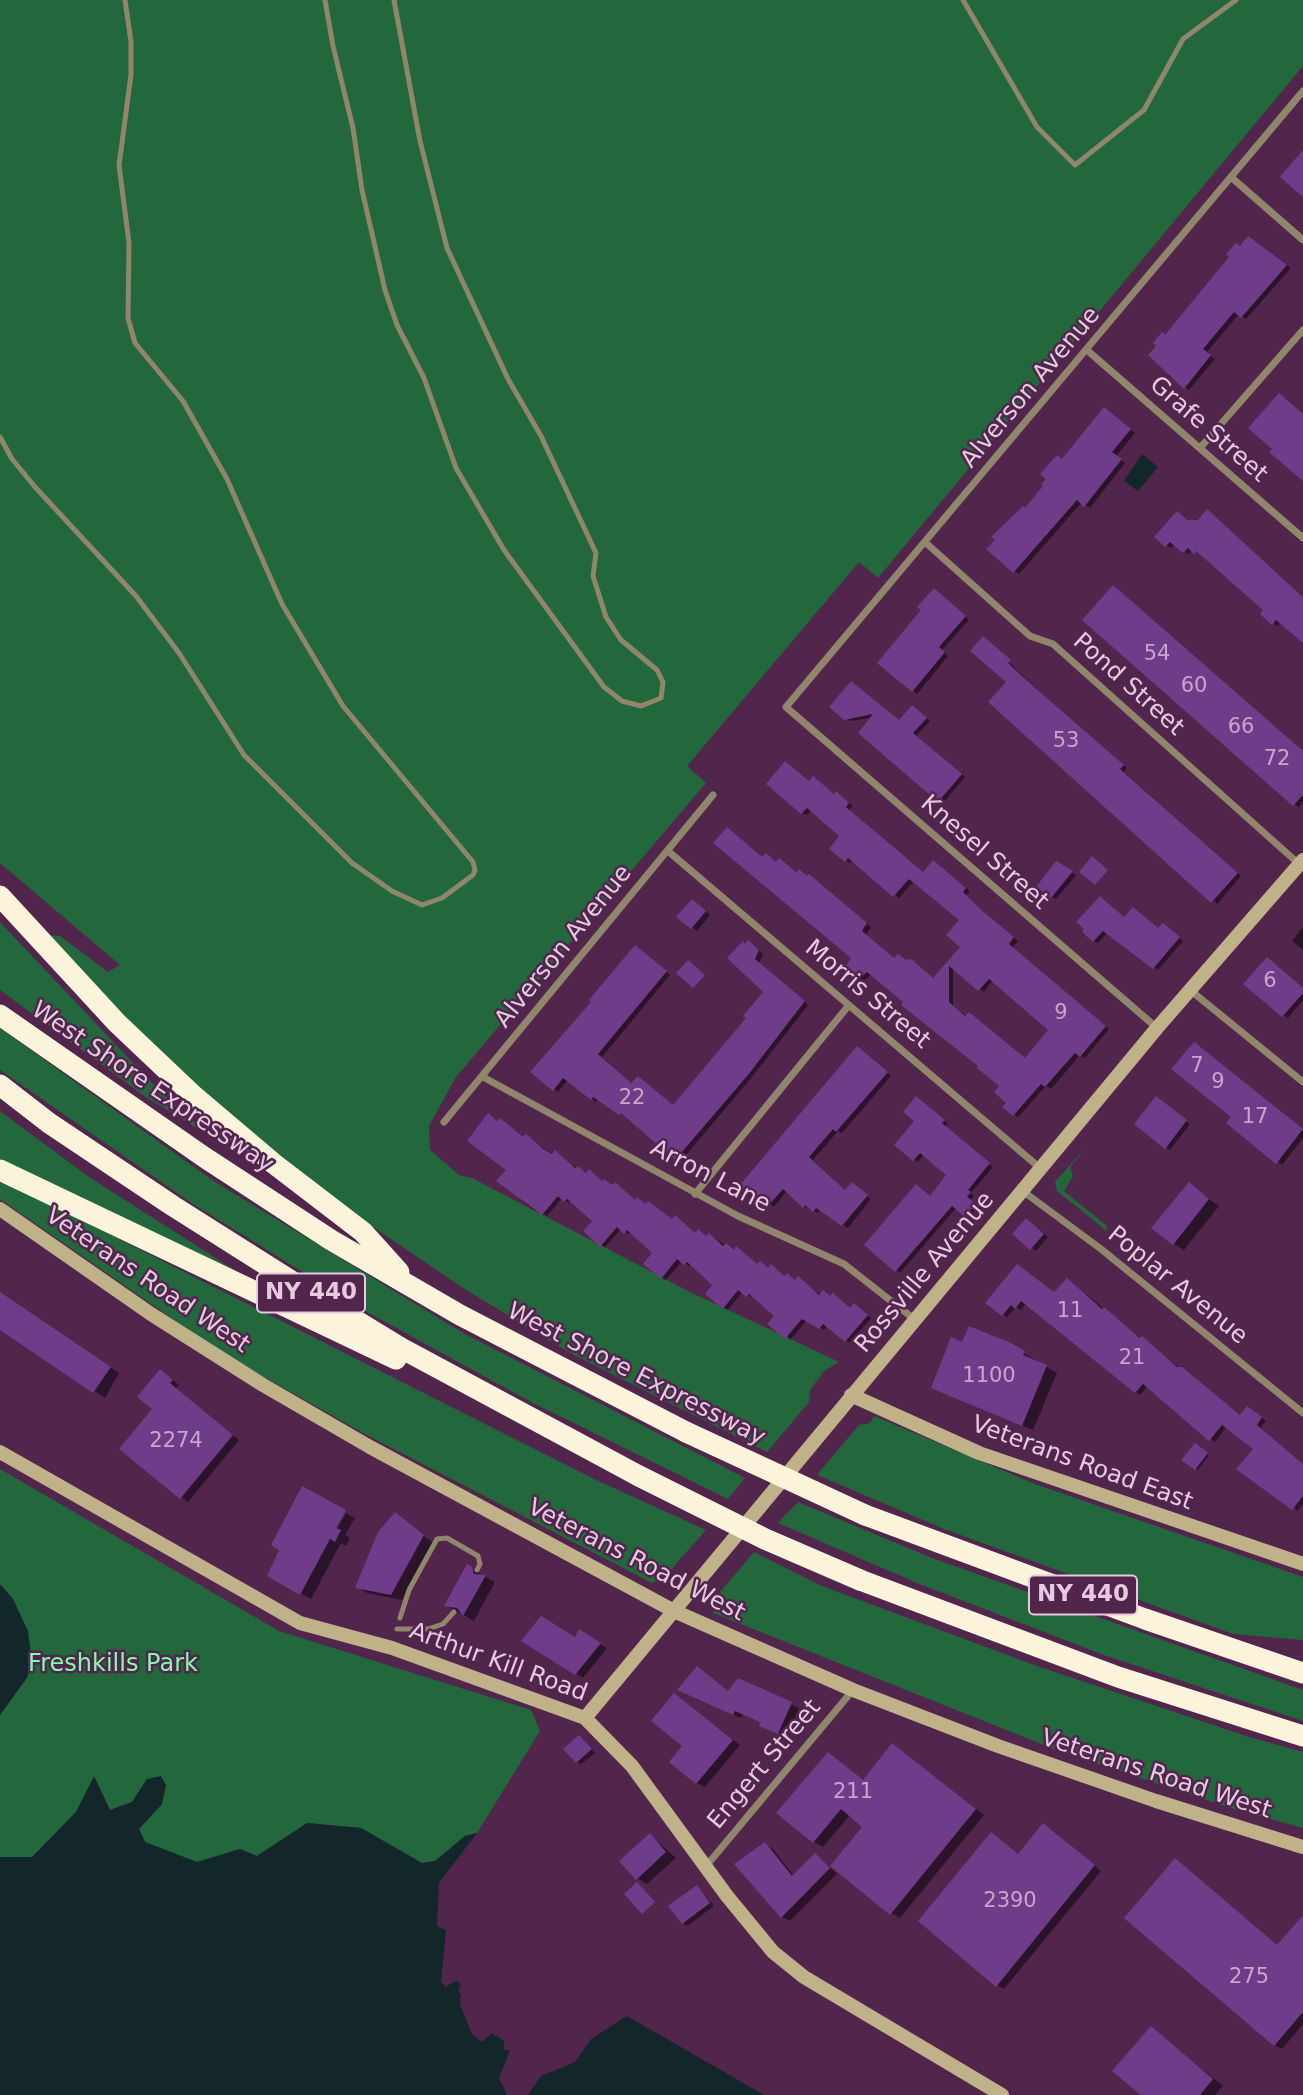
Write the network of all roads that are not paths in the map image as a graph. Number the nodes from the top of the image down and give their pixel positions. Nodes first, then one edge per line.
1 (125, 0) edge
2 (325, 0) edge
3 (394, 0) edge
4 (963, 0) edge
5 (1236, 0) edge
6 (1303, 92) edge
7 (1231, 177) junction
8 (1303, 240) edge
9 (1303, 330) edge
10 (1088, 351) junction
11 (0, 437) edge
12 (1200, 448) junction
13 (1303, 538) edge
14 (926, 543) junction
15 (786, 707) joint
16 (713, 795) dead end
17 (668, 851) junction
18 (1300, 867) edge
19 (0, 896) edge
20 (1190, 990) junction
21 (849, 1005) junction
22 (0, 1015) edge
23 (1157, 1028) junction
24 (482, 1077) junction
25 (1303, 1082) edge
26 (0, 1085) edge
27 (444, 1122) dead end
28 (1041, 1169) junction
29 (0, 1170) edge
30 (1024, 1192) junction
31 (695, 1194) junction
32 (0, 1209) edge
33 (411, 1287) junction
34 (914, 1320) junction
35 (851, 1395) junction
36 (1303, 1413) edge
37 (0, 1452) edge
38 (639, 1476) junction
39 (1303, 1564) edge
40 (477, 1570) dead end
41 (674, 1611) junction
42 (454, 1612) dead end
43 (400, 1618) dead end
44 (397, 1629) dead end
45 (1298, 1671) edge
46 (853, 1690) junction
47 (584, 1718) junction
48 (1303, 1737) edge
49 (1303, 1846) edge
50 (707, 1865) junction
51 (1002, 2095) edge

1 - 11 lane
2 - 3 lane
4 - 5 lane
6 - 7 street, Alverson Avenue
7 - 8 street
7 - 10 street, Alverson Avenue
9 - 12 street
10 - 12 street, Grafe Street
10 - 14 street, Alverson Avenue
12 - 13 street, Grafe Street
14 - 15 street, Alverson Avenue
14 - 18 street, Pond Street
15 - 23 street, Knesel Street
16 - 17 street, Alverson Avenue
17 - 21 street, Morris Street
17 - 24 street, Alverson Avenue
18 - 20 street, Rossville Avenue
19 - 33 highway
20 - 23 street, Rossville Avenue
20 - 25 street
21 - 28 street, Morris Street
21 - 31 street
22 - 33 highway, West Shore Expressway / NY 440
23 - 28 street, Rossville Avenue
24 - 27 street, Alverson Avenue
24 - 31 street, Arron Lane
26 - 38 highway, NY 440
28 - 30 street, Rossville Avenue
29 - 38 highway
30 - 34 street, Rossville Avenue
30 - 36 street, Poplar Avenue
31 - 34 street, Arron Lane
32 - 41 street, Veterans Road West
33 - 45 highway, West Shore Expressway / NY 440, bridge
34 - 35 street, Rossville Avenue
35 - 39 street, Veterans Road East
35 - 41 street, Rossville Avenue
37 - 47 street, Arthur Kill Road
38 - 48 highway, NY 440, bridge
40 - 43 lane
41 - 46 street, Veterans Road West
41 - 47 street, Rossville Avenue
42 - 44 lane
46 - 49 street, Veterans Road West
46 - 50 street, Engert Street
47 - 50 street, Arthur Kill Road
50 - 51 street, Arthur Kill Road

